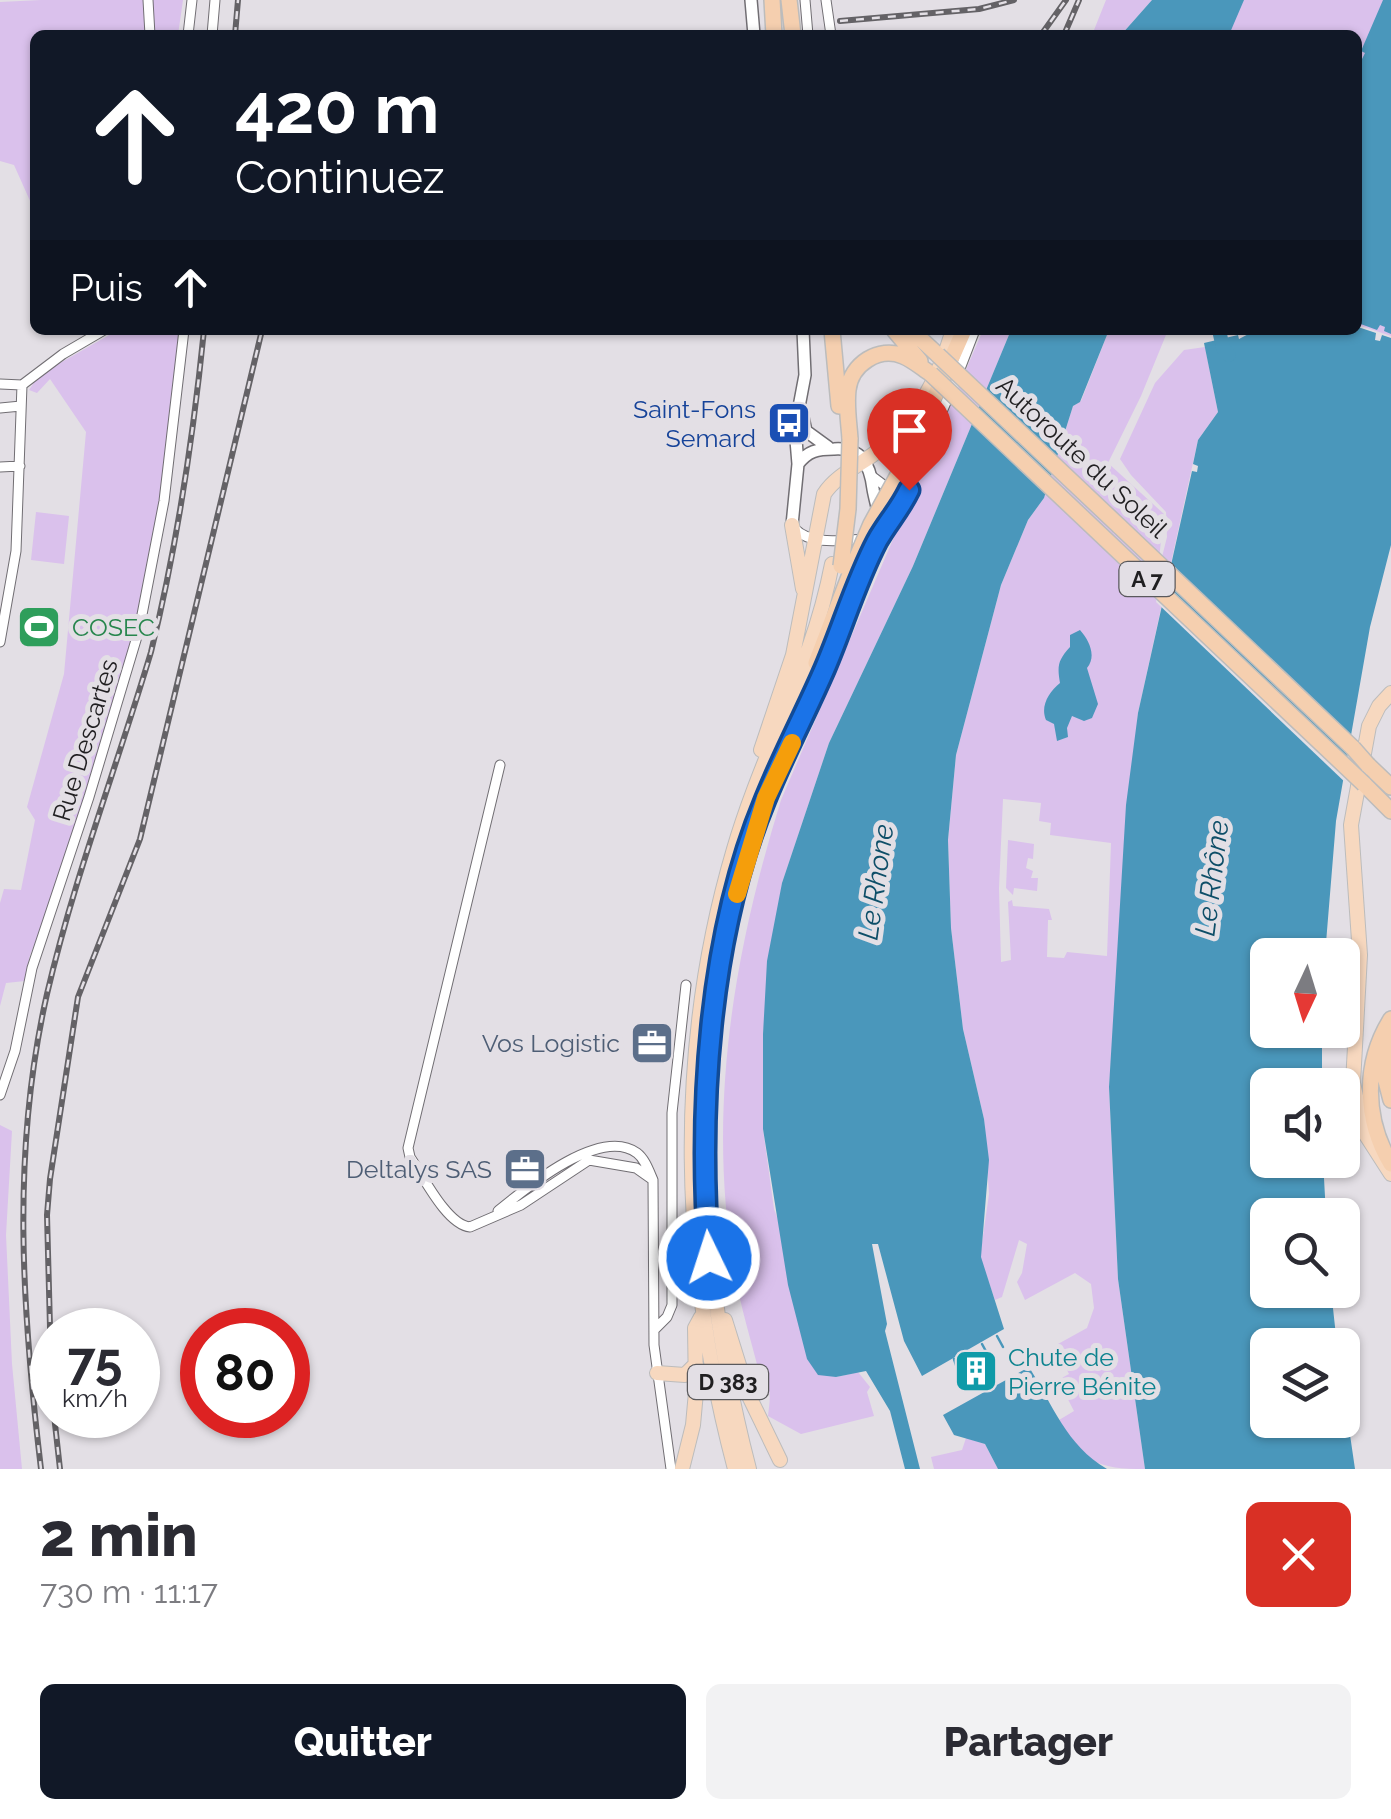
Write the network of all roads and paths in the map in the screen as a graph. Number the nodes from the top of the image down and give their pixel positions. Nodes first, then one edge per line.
1 (148, 0) edge
2 (192, 0) edge
3 (215, 0) edge
4 (752, 0) edge
5 (772, 0) edge
6 (790, 0) edge
7 (805, 0) edge
8 (826, 0) edge
9 (150, 30) edge
10 (189, 30) edge
11 (212, 30) edge
12 (754, 30) edge
13 (774, 30) edge
14 (793, 30) edge
15 (808, 30) edge
16 (830, 30) edge
17 (95, 335) edge
18 (183, 335) edge
19 (802, 335) edge
20 (832, 335) edge
21 (898, 335) edge
22 (916, 335) edge
23 (923, 335) edge
24 (951, 335) edge
25 (962, 335) edge
26 (973, 335) edge
27 (938, 356) junction
28 (930, 374) junction
29 (0, 384) edge
30 (22, 386) junction
31 (801, 396) junction
32 (21, 406) junction
33 (0, 408) edge
34 (895, 435) junction
35 (843, 444) junction
36 (865, 460) junction
37 (798, 464) junction
38 (20, 466) junction
39 (0, 468) edge
40 (915, 473) junction
41 (873, 477) junction
42 (820, 503) junction
43 (792, 525) junction
44 (879, 537) junction
45 (814, 539) junction
46 (845, 540) junction
47 (842, 566) junction
48 (805, 601) junction
49 (0, 642) edge
50 (816, 663) joint
51 (1391, 693) edge
52 (1369, 761) junction
53 (500, 764) dead end
54 (1391, 776) edge
55 (1391, 787) edge
56 (766, 798) junction
57 (1391, 810) edge
58 (734, 846) junction
59 (686, 985) dead end
60 (1391, 1019) edge
61 (1391, 1042) edge
62 (0, 1095) edge
63 (1391, 1100) edge
64 (1391, 1164) edge
65 (1391, 1174) edge
66 (653, 1180) junction
67 (488, 1220) junction
68 (713, 1293) junction
69 (702, 1314) junction
70 (654, 1330) junction
71 (696, 1364) junction
72 (658, 1373) junction
73 (677, 1464) edge
74 (780, 1464) edge
75 (735, 1469) edge
76 (749, 1469) edge

1 - 9 street
2 - 10 street
3 - 11 street
4 - 12 street
5 - 13 highway
6 - 14 highway
7 - 15 street
8 - 16 street
17 - 30 street
18 - 62 street, Rue Descartes
19 - 31 street
20 - 35 highway, D 383
21 - 28 highway, Autoroute du Soleil / A 7
22 - 27 highway, Autoroute du Soleil / A 7
23 - 27 highway
24 - 34 highway
25 - 47 highway, D 383, bridge
26 - 40 street
27 - 52 highway, Autoroute du Soleil / A 7, bridge
28 - 35 highway
28 - 57 highway, Autoroute du Soleil / A 7, bridge
29 - 30 street
30 - 32 street
31 - 35 street
31 - 37 street
32 - 33 street
32 - 38 street
34 - 35 highway
34 - 36 highway
35 - 36 street
35 - 37 street
35 - 47 highway, D 383
36 - 41 street
36 - 42 highway
37 - 43 street
38 - 39 street
38 - 49 street
40 - 41 street
40 - 44 street
41 - 44 street
42 - 45 highway
42 - 46 street
43 - 45 street
43 - 48 highway
44 - 46 street
44 - 56 highway
45 - 46 street
45 - 48 highway
47 - 50 highway
47 - 58 highway, D 383
48 - 58 highway
50 - 56 highway, D 383
51 - 65 highway
52 - 54 highway
52 - 55 highway, Autoroute du Soleil / A 7
53 - 67 street
56 - 68 highway, D 383
58 - 69 highway, D 383
59 - 70 street
60 - 64 highway
61 - 63 highway
66 - 67 street
66 - 67 street
66 - 70 street
68 - 74 highway
68 - 76 highway, D 383
69 - 71 highway
69 - 75 highway, D 383
70 - 72 street
71 - 72 highway
71 - 73 highway
72 - 73 street

